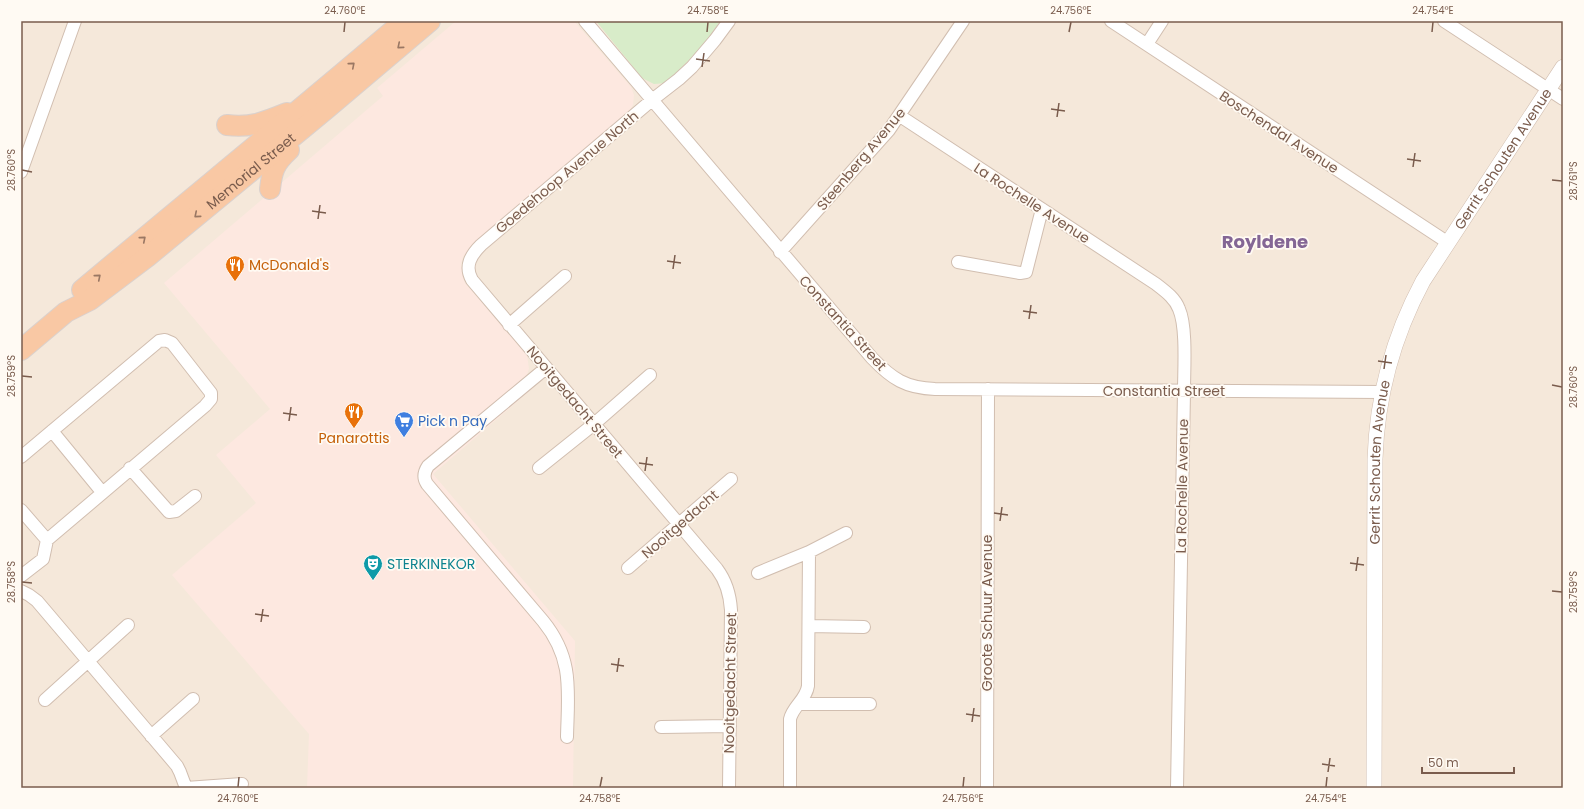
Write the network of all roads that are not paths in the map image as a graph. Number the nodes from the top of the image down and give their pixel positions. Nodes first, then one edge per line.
1 (75, 21) edge
2 (404, 21) edge
3 (430, 21) edge
4 (585, 21) edge
5 (729, 21) edge
6 (963, 21) edge
7 (1111, 21) edge
8 (1162, 21) edge
9 (1444, 21) edge
10 (1147, 44) junction
11 (1563, 67) edge
12 (1548, 89) junction
13 (1563, 99) edge
14 (652, 100) junction
15 (306, 104) junction
16 (325, 110) junction
17 (900, 116) junction
18 (227, 125) dead end
19 (22, 167) edge
20 (270, 189) dead end
21 (1042, 209) junction
22 (1447, 242) junction
23 (481, 244) joint
24 (780, 252) junction
25 (958, 262) dead end
26 (565, 276) dead end
27 (66, 312) junction
28 (509, 325) junction
29 (21, 350) edge
30 (546, 368) junction
31 (650, 375) dead end
32 (988, 389) junction
33 (1184, 391) junction
34 (1382, 392) junction
35 (594, 424) junction
36 (52, 431) junction
37 (21, 458) edge
38 (130, 468) junction
39 (539, 468) dead end
40 (731, 479) dead end
41 (102, 492) junction
42 (195, 496) dead end
43 (21, 510) edge
44 (679, 524) junction
45 (846, 533) dead end
46 (47, 540) junction
47 (809, 552) junction
48 (628, 568) dead end
49 (758, 573) dead end
50 (21, 576) edge
51 (21, 591) edge
52 (128, 625) dead end
53 (809, 626) junction
54 (864, 627) dead end
55 (88, 662) junction
56 (193, 699) dead end
57 (45, 700) dead end
58 (799, 704) junction
59 (870, 704) dead end
60 (730, 726) junction
61 (661, 727) dead end
62 (152, 736) junction
63 (567, 737) dead end
64 (242, 784) dead end
65 (186, 788) edge
66 (729, 788) edge
67 (790, 788) edge
68 (987, 788) edge
69 (1177, 788) edge
70 (1374, 788) edge

1 - 19 street
15 -> 2 highway, Memorial Street
3 -> 16 highway, Memorial Street
4 - 14 street, Constantia Street
5 - 14 street, Goedehoop Avenue North
6 - 17 street, Steenberg Avenue
7 - 10 street, Boschendal Avenue
8 - 10 street
9 - 12 street
10 - 22 street, Boschendal Avenue
11 - 12 street, Gerrit Schouten Avenue
12 - 13 street
12 - 22 street, Gerrit Schouten Avenue
14 - 23 street, Goedehoop Avenue North
14 - 24 street, Constantia Street
15 - 18 highway
27 -> 15 highway, Memorial Street
16 - 20 highway
16 -> 27 highway, Memorial Street
17 - 21 street, La Rochelle Avenue
17 - 24 street, Steenberg Avenue
21 - 25 street
21 - 33 street, La Rochelle Avenue
22 - 34 street, Gerrit Schouten Avenue
23 - 28 street, Nooitgedacht Street
24 - 32 street, Constantia Street
26 - 28 street
27 - 29 highway, Memorial Street
28 - 30 street, Nooitgedacht Street
30 - 35 street, Nooitgedacht Street
30 - 63 street
31 - 35 street
32 - 33 street, Constantia Street
32 - 68 street, Groote Schuur Avenue
33 - 34 street, Constantia Street
33 - 69 street, La Rochelle Avenue
34 - 70 street, Gerrit Schouten Avenue
35 - 39 street
35 - 44 street, Nooitgedacht Street
36 - 37 street
36 - 38 street
36 - 41 street
38 - 41 street
38 - 42 street
40 - 44 street, Nooitgedacht
41 - 46 street
43 - 46 street
44 - 48 street, Nooitgedacht
44 - 60 street, Nooitgedacht Street
45 - 47 street
46 - 50 street
47 - 49 street
47 - 53 street
51 - 55 street
52 - 55 street
53 - 54 street
53 - 58 street
55 - 57 street
55 - 62 street
56 - 62 street
58 - 59 street
58 - 67 street
60 - 61 street
60 - 66 street, Nooitgedacht Street
62 - 65 street
64 - 65 street

